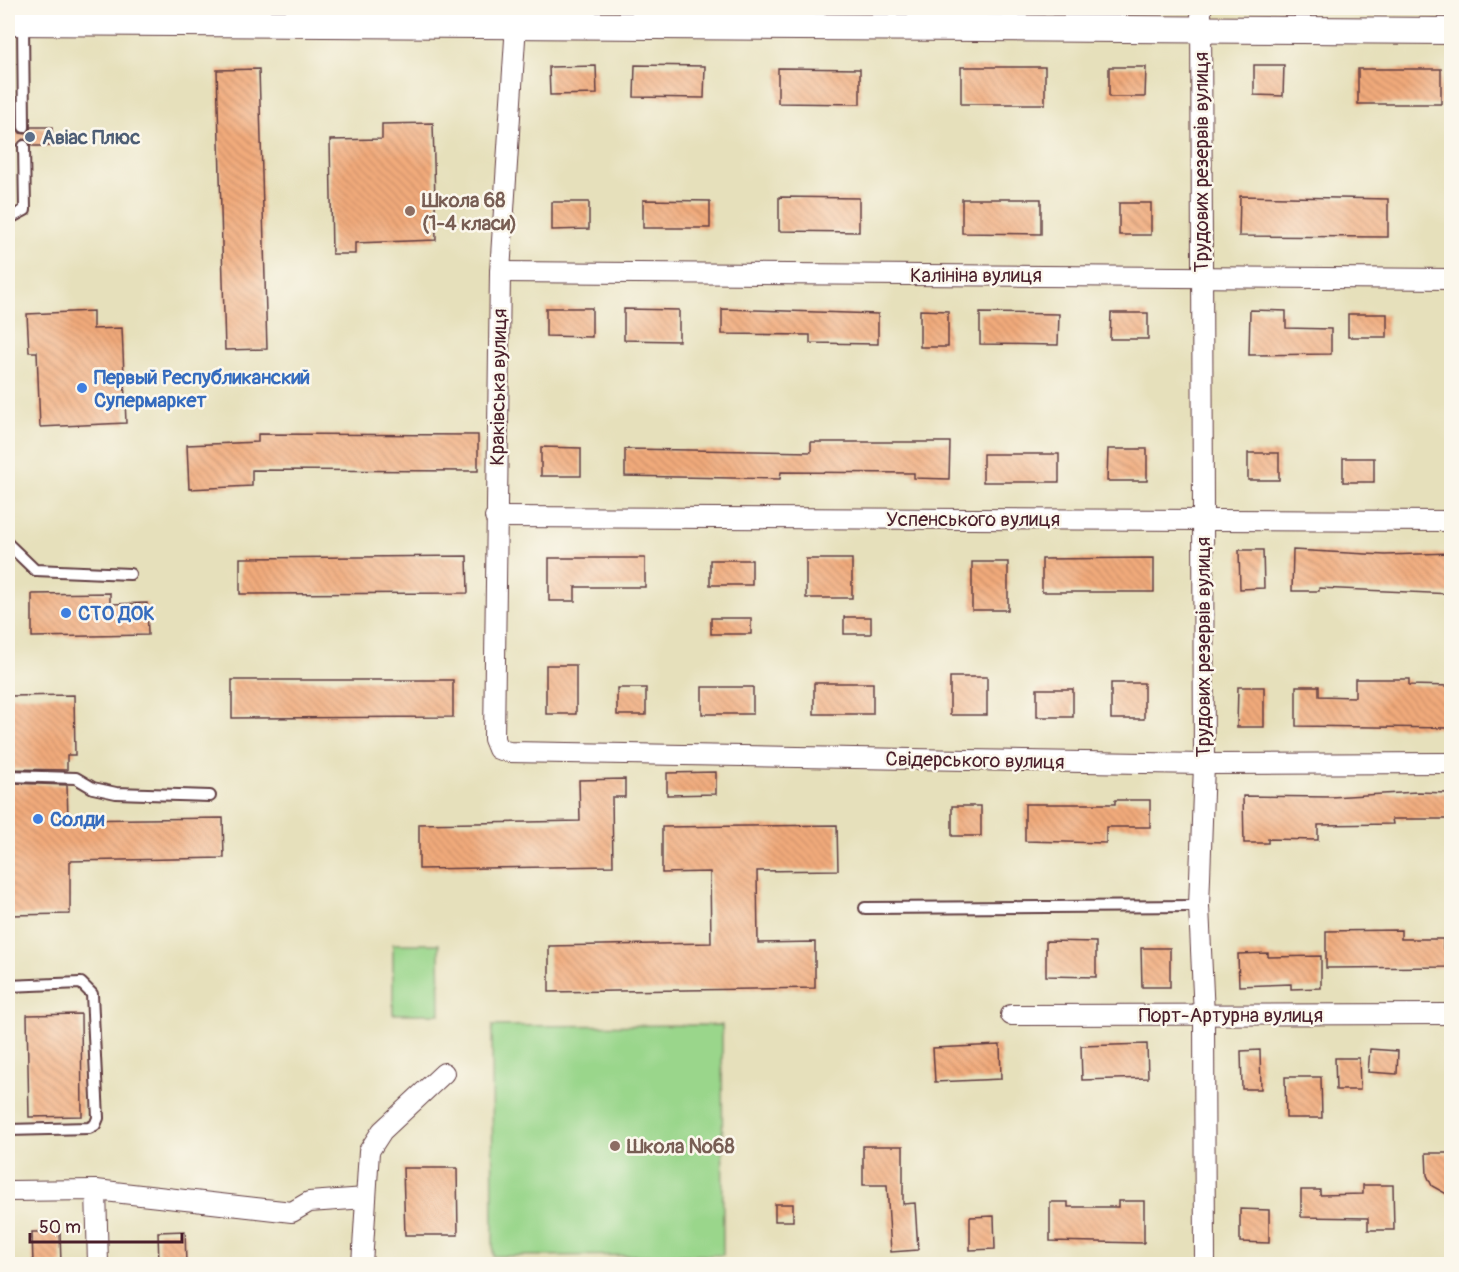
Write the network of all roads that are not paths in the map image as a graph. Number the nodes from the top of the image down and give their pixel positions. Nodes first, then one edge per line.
1 (300, 15) edge
2 (516, 16) edge
3 (1201, 19) edge
4 (15, 22) edge
5 (1452, 31) edge
6 (24, 127) dead end
7 (24, 146) dead end
8 (8, 219) edge
9 (500, 272) junction
10 (1200, 277) junction
11 (1452, 279) edge
12 (495, 517) junction
13 (1203, 520) junction
14 (1452, 521) edge
15 (8, 544) edge
16 (130, 574) dead end
17 (498, 749) joint
18 (1452, 763) edge
19 (1204, 764) junction
20 (8, 776) edge
21 (210, 796) dead end
22 (1199, 906) junction
23 (865, 908) dead end
24 (8, 986) edge
25 (1452, 1014) edge
26 (1011, 1015) dead end
27 (1204, 1016) junction
28 (444, 1073) dead end
29 (8, 1130) edge
30 (96, 1190) junction
31 (8, 1191) edge
32 (366, 1198) junction
33 (99, 1264) edge
34 (362, 1264) edge
35 (1205, 1264) edge

1 - 2 street
1 - 4 street
2 - 3 street
2 - 9 street, Краківська вулиця
3 - 5 street
3 - 10 street, Трудових резервів вулиця
4 - 6 lane
7 - 8 lane
9 - 10 street, Калініна вулиця
9 - 12 street, Краківська вулиця
10 - 11 street, Калініна вулиця
10 - 13 street, Трудових резервів вулиця
12 - 13 street, Успенського вулиця
12 - 17 street, Краківська вулиця
13 - 14 street, Успенського вулиця
13 - 19 street, Трудових резервів вулиця
15 - 16 lane
17 - 19 street, Свідерського вулиця
18 - 19 street, Свідерського вулиця
19 - 22 street, Трудових резервів вулиця
20 - 21 lane
22 - 23 lane
22 - 27 street, Трудових резервів вулиця
24 - 29 lane
25 - 27 street, Порт-Артурна вулиця
26 - 27 street, Порт-Артурна вулиця
27 - 35 street, Трудових резервів вулиця
28 - 32 street
30 - 31 street
30 - 32 street
30 - 33 street
32 - 34 street

